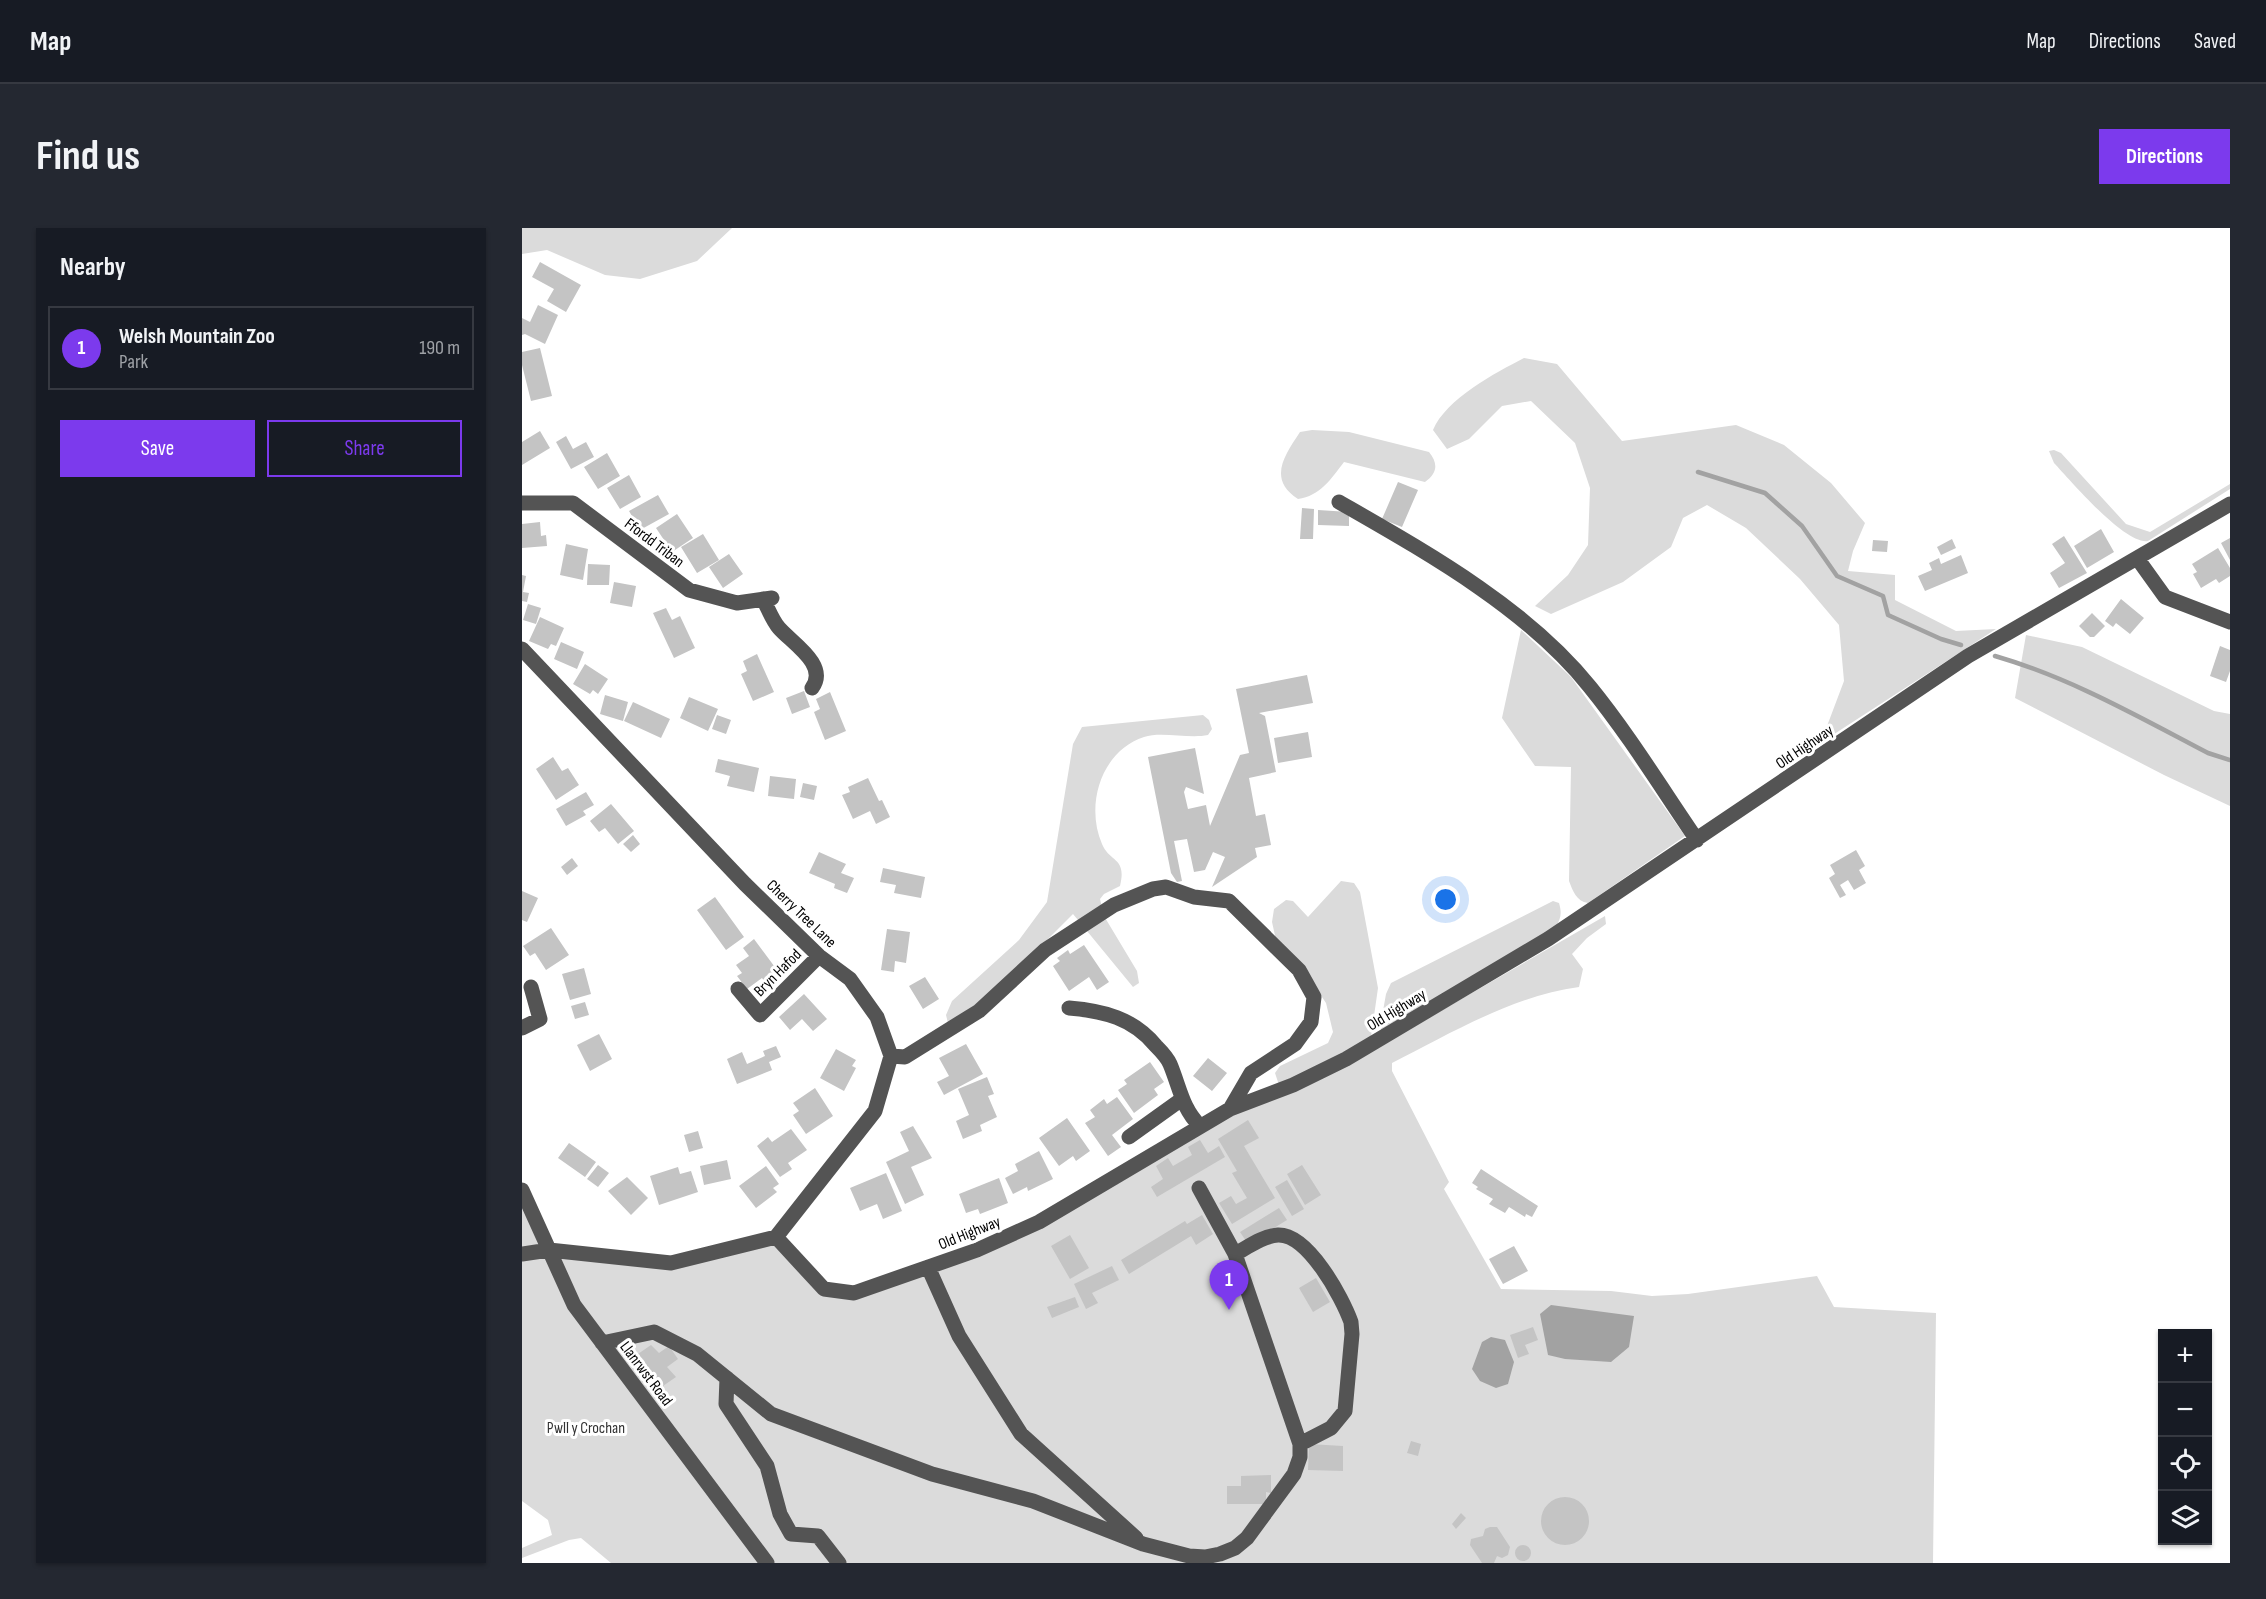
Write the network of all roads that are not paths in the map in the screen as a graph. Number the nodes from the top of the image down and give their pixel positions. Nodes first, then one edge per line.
1 (1339, 502) dead end
2 (522, 503) edge
3 (2230, 504) edge
4 (2137, 558) junction
5 (2230, 622) edge
6 (522, 649) edge
7 (812, 688) dead end
8 (1697, 840) junction
9 (819, 956) junction
10 (531, 987) dead end
11 (738, 989) dead end
12 (1069, 1008) dead end
13 (522, 1028) edge
14 (891, 1056) junction
15 (1182, 1099) junction
16 (1230, 1109) junction
17 (1200, 1126) junction
18 (1129, 1137) dead end
19 (1200, 1188) dead end
20 (522, 1190) edge
21 (776, 1237) junction
22 (549, 1250) junction
23 (522, 1254) edge
24 (1235, 1254) junction
25 (928, 1267) junction
26 (602, 1343) junction
27 (727, 1378) junction
28 (1300, 1444) junction
29 (1143, 1544) junction
30 (767, 1563) edge
31 (838, 1563) edge

1 - 8 street
2 - 7 street, Ffordd Triban
3 - 4 street, Old Highway
4 - 5 street
4 - 8 street, Old Highway
6 - 9 street, Cherry Tree Lane
8 - 16 street, Old Highway
9 - 11 street, Bryn Hafod
9 - 14 street, Cherry Tree Lane
10 - 13 street
12 - 15 street
14 - 16 street
14 - 21 street
15 - 17 street
15 - 18 street
16 - 17 street, Old Highway
17 - 25 street, Old Highway
19 - 24 street
20 - 22 street, Llanrwst Road
21 - 22 street
21 - 25 street, Old Highway
22 - 23 street
22 - 26 street, Llanrwst Road
24 - 28 street
24 - 28 street
25 - 29 street
26 - 27 street
26 - 30 street, Llanrwst Road
27 - 29 street
27 - 31 street
28 - 29 street

